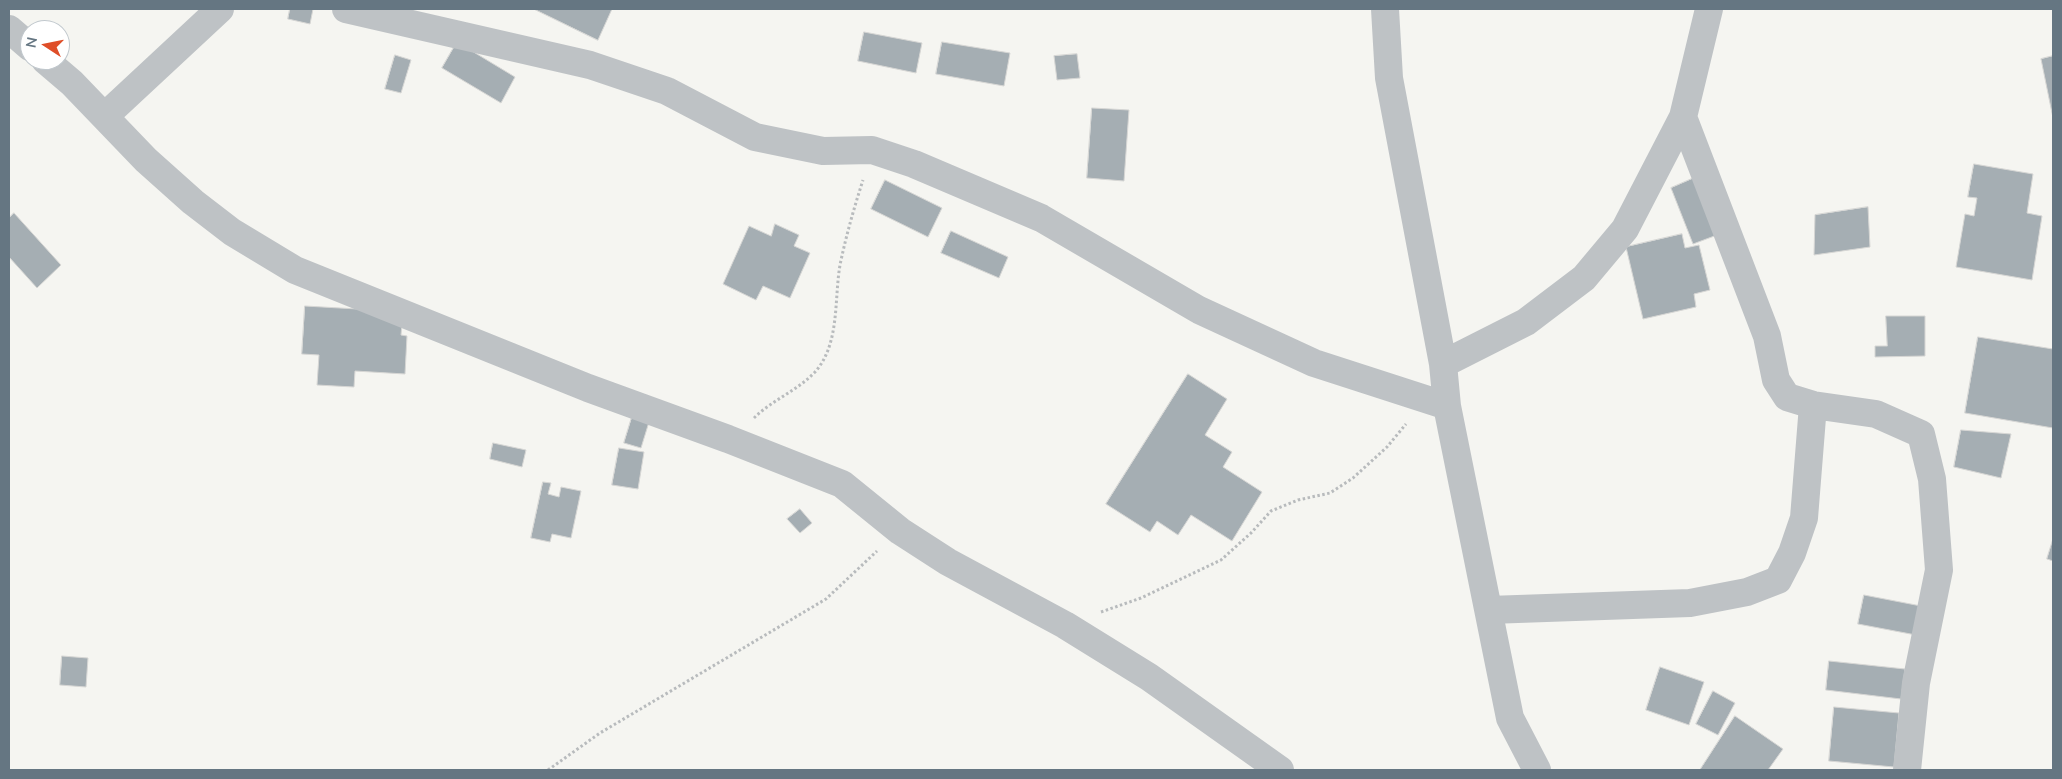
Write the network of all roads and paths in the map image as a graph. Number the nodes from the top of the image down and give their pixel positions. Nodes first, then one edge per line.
1 (220, 9) edge
2 (346, 9) edge
3 (1385, 9) edge
4 (1709, 9) edge
5 (9, 29) edge
6 (20, 38) edge
7 (57, 70) edge
8 (105, 116) junction
9 (1683, 117) junction
10 (872, 150) junction
11 (1442, 364) junction
12 (1438, 403) junction
13 (1813, 405) junction
14 (728, 438) junction
15 (900, 531) junction
16 (1489, 610) junction
17 (1065, 624) junction
18 (548, 770) edge
19 (1280, 770) edge
20 (1537, 770) edge
21 (1907, 770) edge

1 - 8 street
2 - 10 street
3 - 11 street
4 - 9 street
5 - 6 street
7 - 8 street
8 - 14 street
9 - 11 street
9 - 13 street
10 - 12 street
10 - 14 path
11 - 12 street
12 - 16 street
12 - 17 path
13 - 16 street
13 - 21 street
14 - 15 street
15 - 17 street
15 - 18 path
16 - 20 street
17 - 19 street

